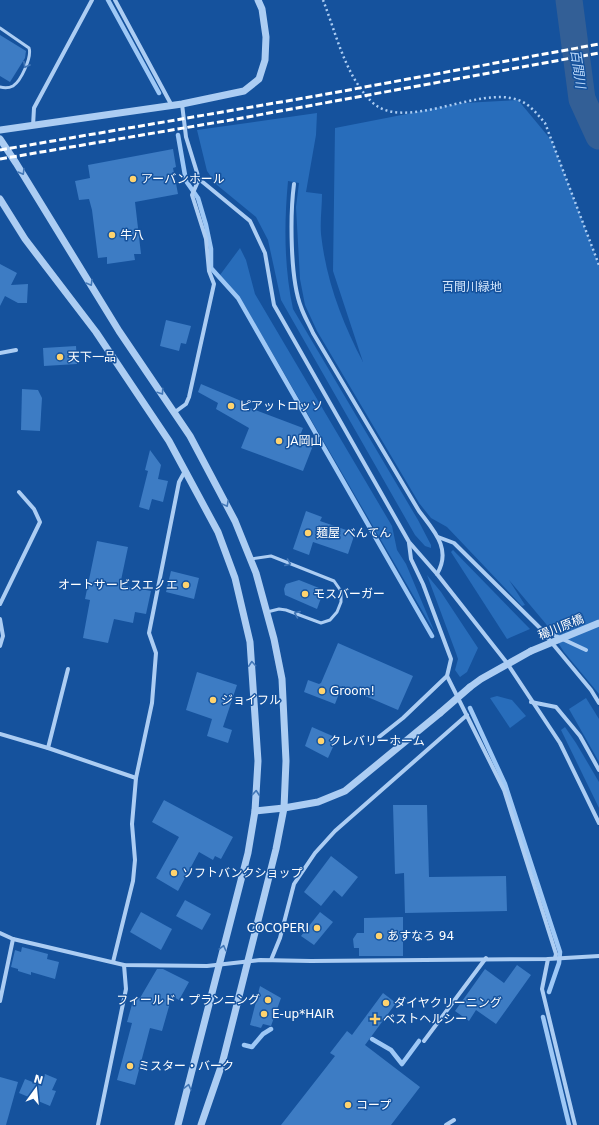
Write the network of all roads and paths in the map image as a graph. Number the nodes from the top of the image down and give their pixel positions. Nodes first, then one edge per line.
1 (92, 0) edge
2 (115, 0) edge
3 (258, 0) edge
4 (323, 0) edge
5 (0, 29) edge
6 (0, 87) edge
7 (182, 104) junction
8 (172, 106) junction
9 (33, 126) junction
10 (0, 130) edge
11 (0, 139) edge
12 (199, 179) junction
13 (294, 184) dead end
14 (0, 199) edge
15 (599, 265) edge
16 (16, 350) dead end
17 (0, 353) edge
18 (175, 412) junction
19 (185, 469) junction
20 (19, 492) dead end
21 (438, 537) junction
22 (408, 542) junction
23 (251, 559) junction
24 (437, 574) junction
25 (0, 604) edge
26 (266, 612) junction
27 (0, 619) edge
28 (599, 623) edge
29 (541, 629) junction
30 (0, 646) edge
31 (586, 650) dead end
32 (507, 663) junction
33 (68, 668) dead end
34 (447, 676) junction
35 (531, 702) junction
36 (599, 703) edge
37 (467, 715) junction
38 (0, 734) edge
39 (379, 737) dead end
40 (48, 748) junction
41 (599, 770) edge
42 (136, 778) junction
43 (284, 808) junction
44 (255, 811) junction
45 (599, 823) edge
46 (0, 933) edge
47 (14, 939) junction
48 (599, 956) edge
49 (486, 958) junction
50 (558, 958) junction
51 (548, 959) junction
52 (248, 960) junction
53 (272, 960) junction
54 (113, 962) junction
55 (219, 964) junction
56 (124, 965) junction
57 (0, 1001) edge
58 (424, 1041) dead end
59 (454, 1120) dead end
60 (98, 1125) edge
61 (178, 1125) edge
62 (201, 1125) edge
63 (446, 1125) edge
64 (575, 1125) edge

1 - 9 street
2 - 8 street
3 - 7 street
4 - 15 path
5 -> 6 lane
7 - 8 street
7 - 12 street
8 - 9 street
9 - 10 street
11 -> 18 street
12 - 18 street
12 - 22 street
13 - 21 street
14 - 19 street
16 - 17 street
18 -> 23 street
19 - 42 street
44 -> 19 street
20 - 25 street
21 - 24 street
21 - 29 street
22 - 24 street
22 - 34 street
23 - 26 street
23 -> 26 lane
24 - 32 street
26 - 43 street
27 - 30 street
28 - 32 street, 穝川原橋, bridge
29 - 31 street
29 - 36 street
32 - 35 street
32 - 43 street, 穝川原橋, bridge
33 - 40 street
34 - 37 street
34 - 39 street
35 - 41 street
35 - 45 street
37 - 50 street
37 - 53 street
38 - 40 street
40 - 42 street
42 - 54 street
43 - 44 street, 穝川原橋
43 - 52 street
55 -> 44 street
46 - 47 street
47 - 54 street
47 - 57 street
48 - 50 street
49 - 51 street
49 - 53 street
49 - 58 street
50 - 51 street
51 - 64 street
52 - 53 street
52 - 55 street
52 - 62 street
54 - 56 street
55 - 56 street
61 -> 55 street
56 - 60 street
59 - 63 street

